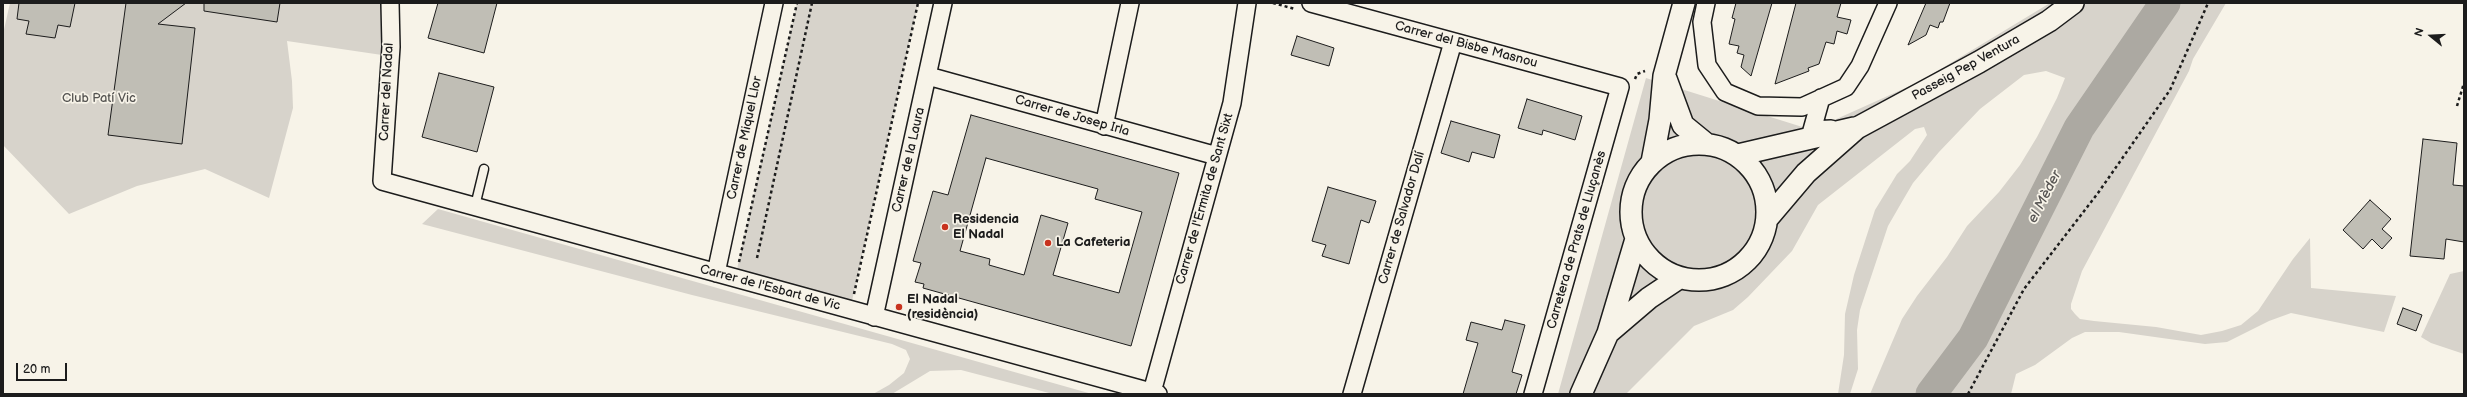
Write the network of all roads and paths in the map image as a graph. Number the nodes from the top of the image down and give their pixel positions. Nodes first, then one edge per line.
1 (390, 3) edge
2 (774, 3) edge
3 (797, 3) edge
4 (812, 3) edge
5 (918, 3) edge
6 (943, 3) edge
7 (1130, 3) edge
8 (1248, 3) edge
9 (1311, 3) edge
10 (1684, 3) edge
11 (1706, 3) edge
12 (1888, 3) edge
13 (2073, 3) edge
14 (2208, 3) edge
15 (1453, 42) junction
16 (928, 76) junction
17 (1664, 76) junction
18 (2464, 83) edge
19 (1620, 87) joint
20 (1820, 98) junction
21 (2458, 106) dead end
22 (1104, 126) junction
23 (1857, 128) junction
24 (1705, 143) junction
25 (1738, 155) junction
26 (1217, 156) junction
27 (1652, 162) junction
28 (484, 169) dead end
29 (382, 181) joint
30 (475, 206) junction
31 (1767, 219) junction
32 (1636, 239) junction
33 (757, 258) dead end
34 (716, 273) junction
35 (735, 278) junction
36 (1680, 278) junction
37 (850, 310) junction
38 (874, 316) junction
39 (1608, 334) junction
40 (1155, 393) edge
41 (1352, 394) edge
42 (1533, 394) edge
43 (1581, 394) edge
44 (1968, 394) edge

1 - 29 street, Carrer del Nadal
2 - 34 street, Carrer de Miquel Llor
3 - 35 path
4 - 33 path
5 - 37 path
6 - 16 street, Carrer de la Laura
7 - 22 street
8 - 26 street, Carrer de l'Ermita de Sant Sixt
9 - 15 street, Carrer del Bisbe Masnou
10 - 17 street
11 - 20 street
12 - 20 street
13 - 23 street, Passeig Pep Ventura
14 - 44 path
15 - 19 street, Carrer del Bisbe Masnou
15 - 41 street, Carrer de Salvador Dalí
16 - 22 street, Carrer de Josep Irla
16 - 38 street, Carrer de la Laura
17 - 24 street
17 - 27 street
18 - 21 path
19 - 42 street, Carretera de Prats de Lluçanès
20 - 23 street
22 - 26 street, Carrer de Josep Irla
23 - 25 street, Passeig Pep Ventura
23 - 31 street, Passeig Pep Ventura
24 - 25 street
24 - 27 street
25 - 31 street
26 - 40 street, Carrer de l'Ermita de Sant Sixt
27 - 32 street
28 - 30 lane
29 - 30 street, Carrer de l'Esbart de Vic
30 - 34 street, Carrer de l'Esbart de Vic
31 - 36 street
32 - 36 street
32 - 39 street
34 - 35 street, Carrer de l'Esbart de Vic
35 - 37 street, Carrer de l'Esbart de Vic
36 - 39 street
37 - 38 street, Carrer de l'Esbart de Vic
38 - 40 street, Carrer de l'Esbart de Vic
39 - 43 street

